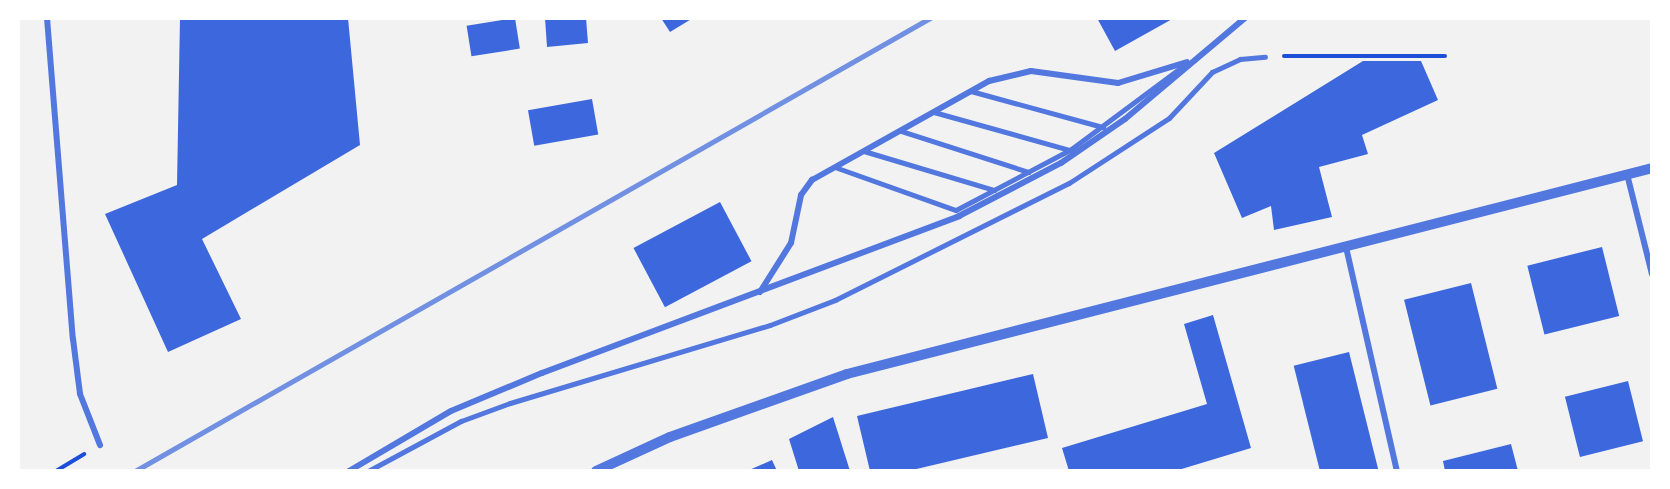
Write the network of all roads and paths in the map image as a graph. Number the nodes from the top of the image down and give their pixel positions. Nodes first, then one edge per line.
1 (47, 18) edge
2 (1245, 18) edge
3 (1445, 56) dead end
4 (1265, 57) joint
5 (1191, 61) junction
6 (971, 91) junction
7 (933, 112) junction
8 (1103, 127) junction
9 (901, 131) junction
10 (1070, 150) junction
11 (864, 151) junction
12 (835, 167) junction
13 (1652, 168) edge
14 (1029, 172) junction
15 (1627, 174) junction
16 (994, 190) junction
17 (1346, 247) junction
18 (1652, 274) edge
19 (759, 292) junction
20 (100, 445) joint
21 (56, 471) edge
22 (349, 471) edge
23 (368, 471) edge
24 (596, 471) edge
25 (1397, 471) edge

1 - 20 street
2 - 5 street
3 - 4 path
4 - 23 street
5 - 6 street
5 - 8 lane
5 - 19 street
6 - 7 street
6 - 8 lane
7 - 9 street
7 - 10 lane
8 - 10 lane
9 - 11 street
9 - 14 lane
10 - 14 lane
11 - 12 street
11 - 16 lane
12 - 16 lane
12 - 19 street
13 - 15 street
14 - 16 lane
15 - 17 street
15 - 18 street
17 - 24 street
17 - 25 street
19 - 22 street
20 - 21 path

